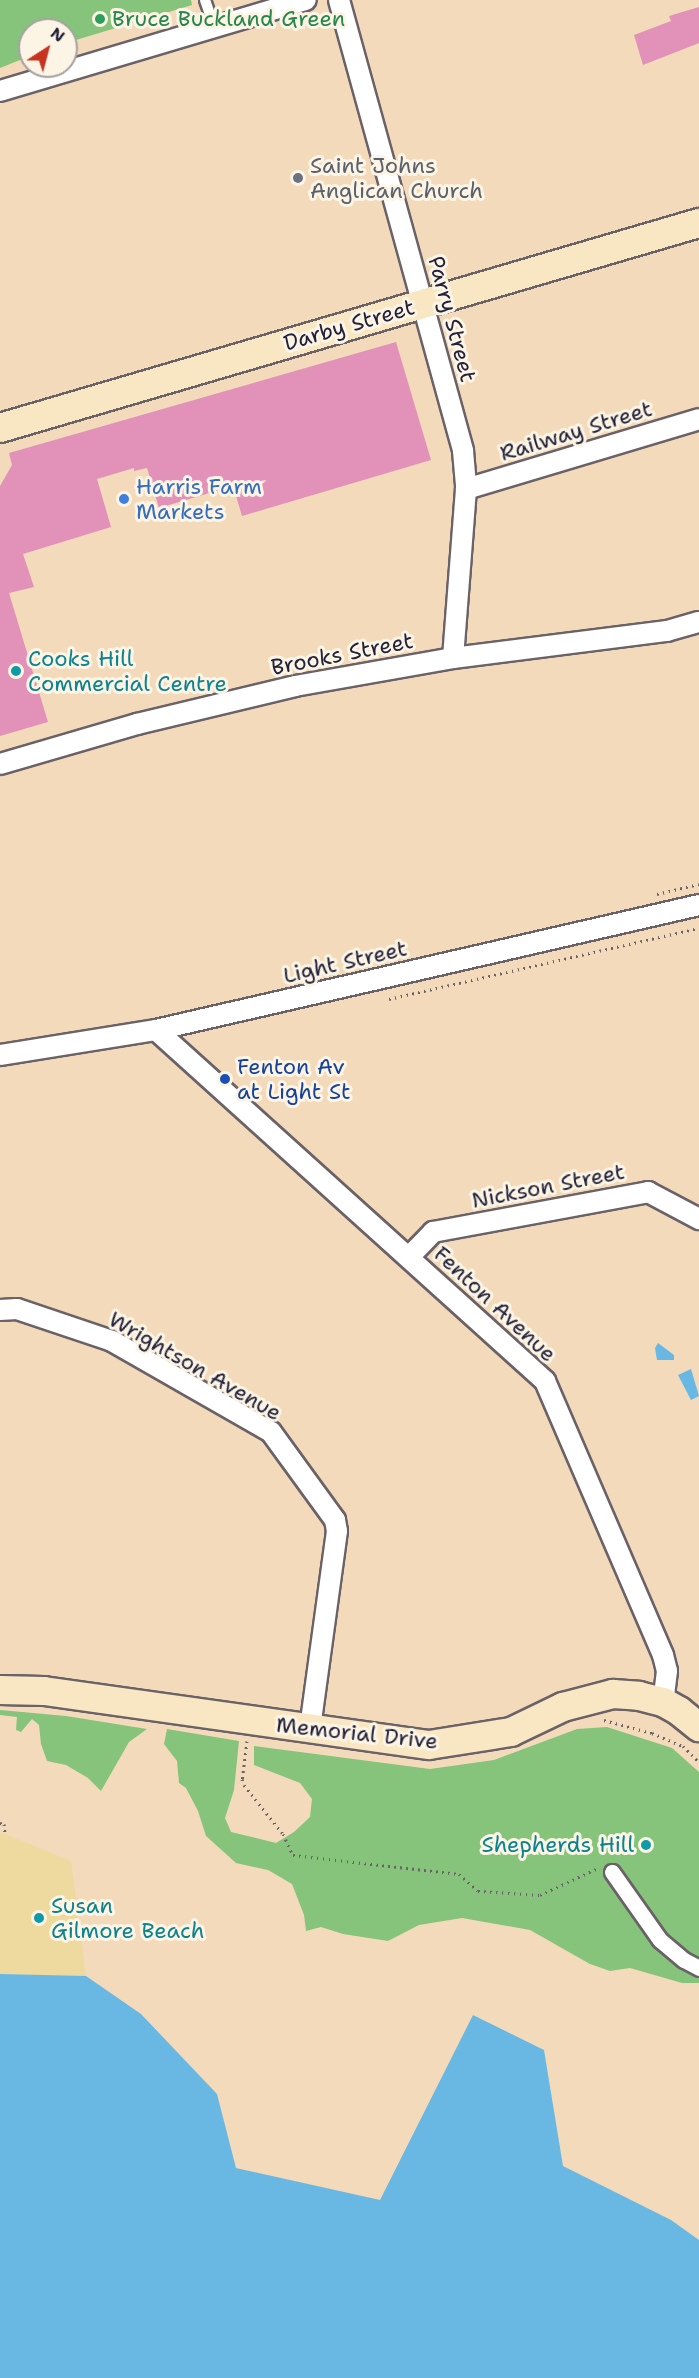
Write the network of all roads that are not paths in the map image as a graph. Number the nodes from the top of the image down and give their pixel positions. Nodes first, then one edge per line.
1 (205, 0) edge
2 (306, 0) edge
3 (339, 0) edge
4 (214, 26) junction
5 (0, 91) edge
6 (699, 223) edge
7 (423, 303) junction
8 (699, 419) edge
9 (0, 428) edge
10 (466, 489) junction
11 (699, 622) edge
12 (453, 658) junction
13 (0, 764) edge
14 (699, 905) edge
15 (156, 1030) junction
16 (0, 1055) edge
17 (699, 1219) edge
18 (409, 1257) junction
19 (0, 1310) edge
20 (0, 1690) edge
21 (663, 1702) junction
22 (699, 1727) edge
23 (310, 1729) junction
24 (612, 1872) road end
25 (699, 1968) edge

1 - 4 lane
2 - 4 street
3 - 7 street, Parry Street
4 - 5 street
6 - 7 main road, Darby Street
7 - 9 main road, Darby Street
7 - 10 street, Parry Street
8 - 10 street, Railway Street
10 - 12 street, Parry Street
11 - 12 street, Brooks Street
12 - 13 street, Brooks Street
14 - 15 street, Light Street
15 - 16 street, Light Street
15 - 18 street, Fenton Avenue
17 - 18 street, Nickson Street
18 - 21 street, Fenton Avenue
19 - 23 street, Wrightson Avenue
20 - 23 main road, Memorial Drive
21 - 22 main road, Memorial Drive
21 - 23 main road, Memorial Drive
24 - 25 street

